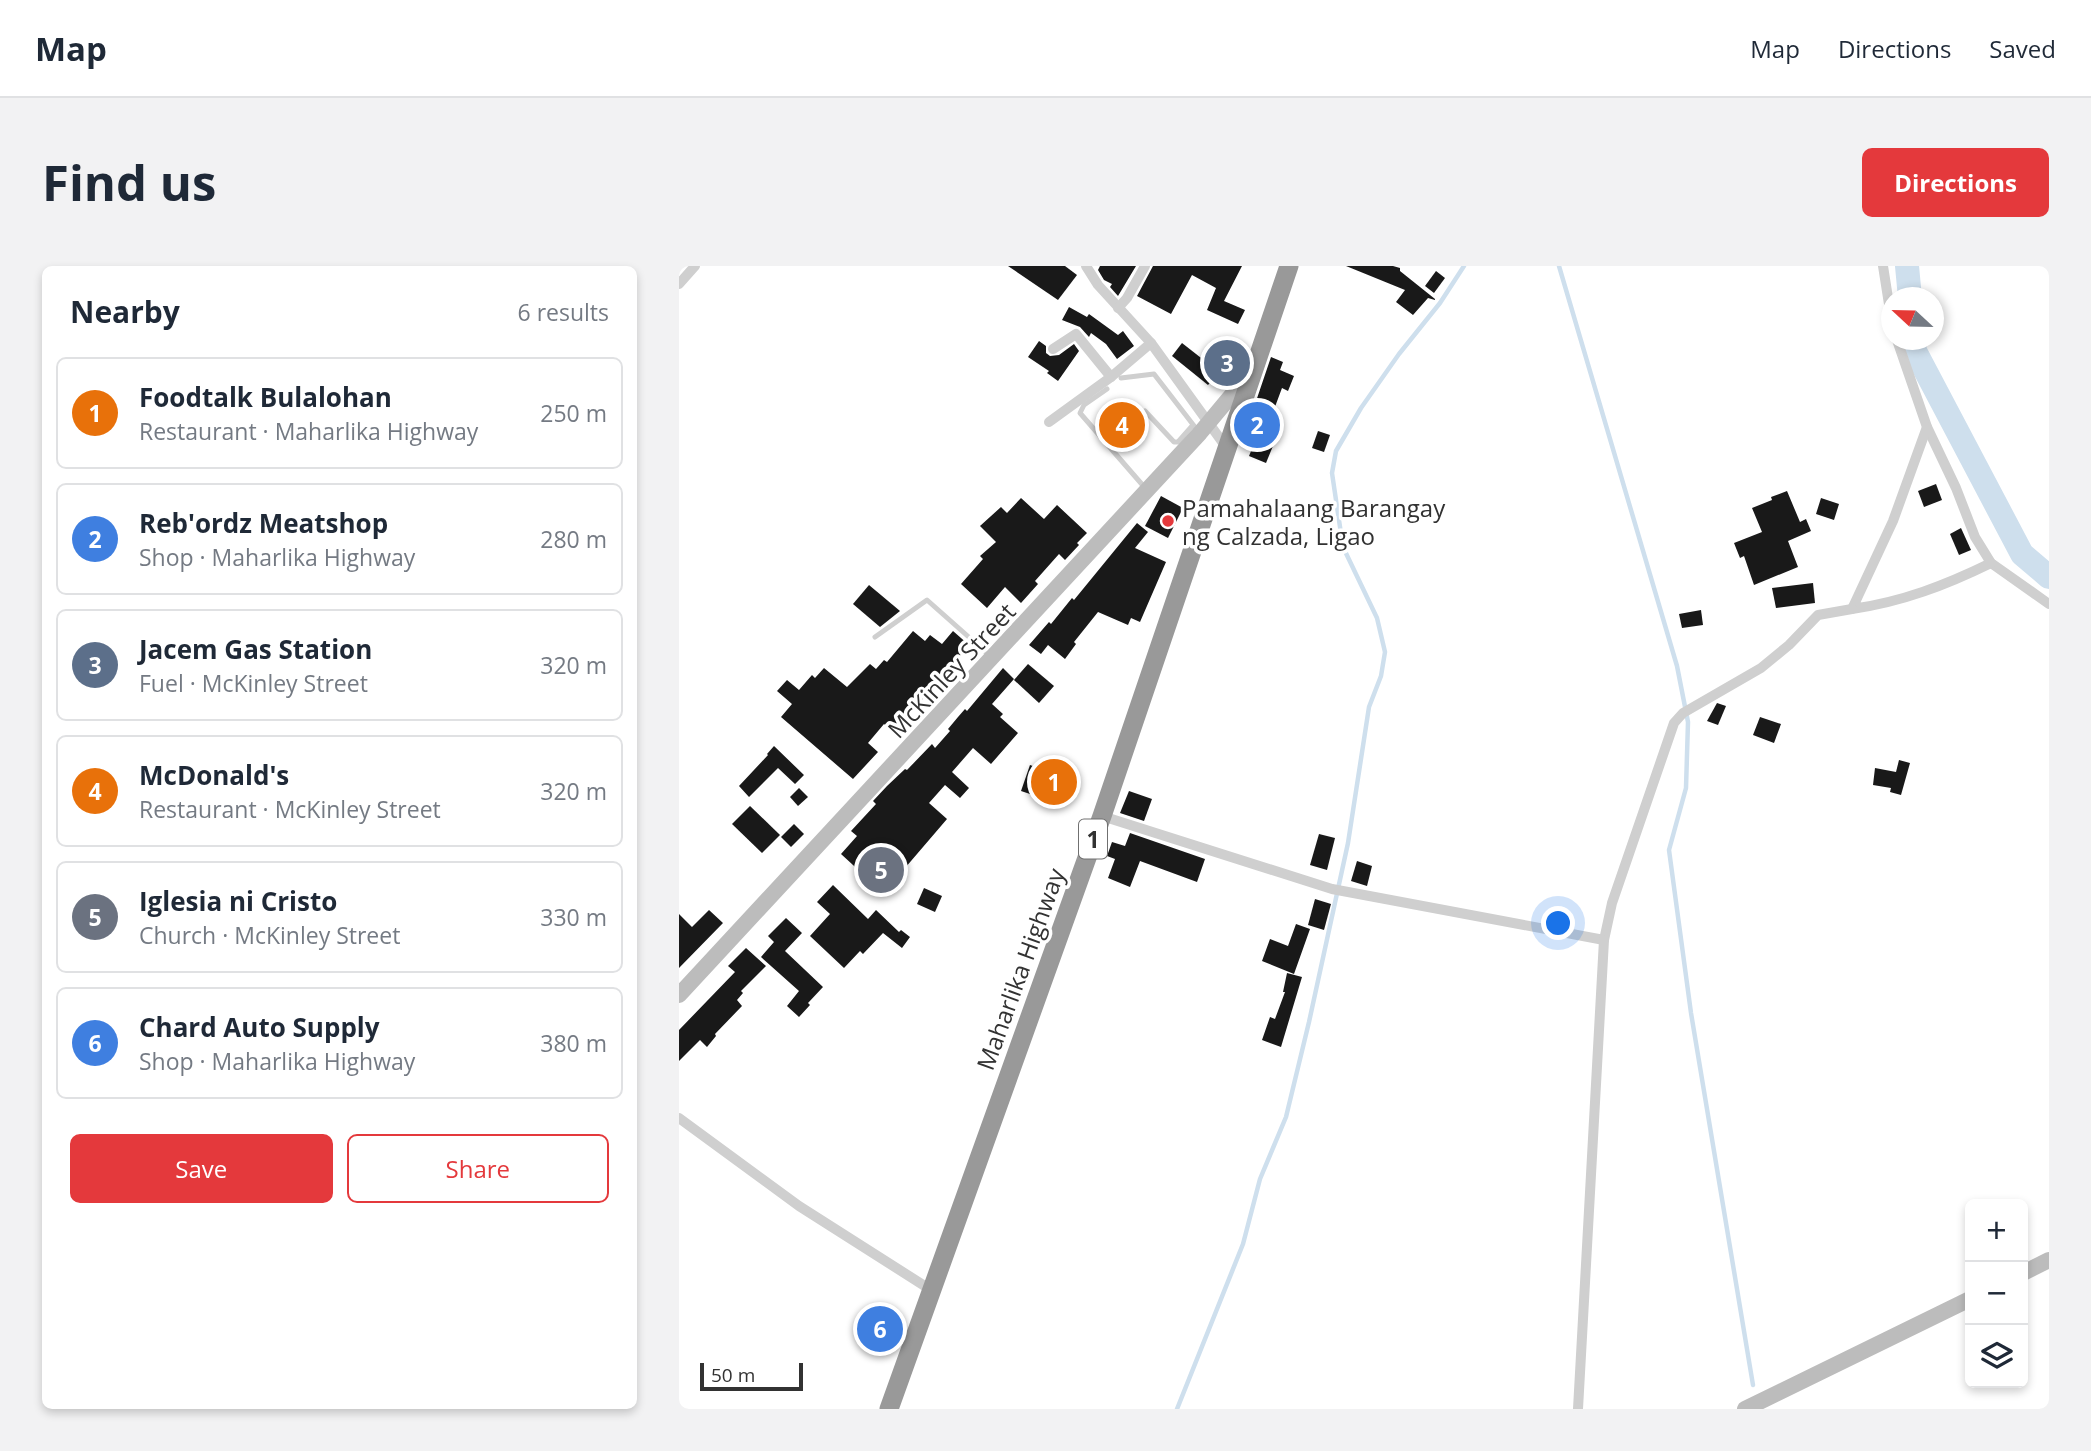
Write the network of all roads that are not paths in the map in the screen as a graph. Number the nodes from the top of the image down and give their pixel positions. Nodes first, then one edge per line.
1 (695, 266) edge
2 (1086, 266) edge
3 (1145, 266) edge
4 (1289, 266) edge
5 (1883, 266) edge
6 (679, 284) edge
7 (1887, 287) edge
8 (1118, 308) junction
9 (1151, 343) junction
10 (1053, 349) dead end
11 (1900, 350) edge
12 (1252, 372) junction
13 (1116, 377) junction
14 (1107, 389) dead end
15 (1145, 411) dead end
16 (1049, 422) dead end
17 (1201, 427) junction
18 (1927, 427) junction
19 (1226, 447) junction
20 (1147, 490) junction
21 (1991, 563) junction
22 (2049, 604) edge
23 (1852, 609) junction
24 (875, 637) dead end
25 (993, 658) junction
26 (1102, 816) junction
27 (1604, 940) junction
28 (679, 995) edge
29 (679, 1118) edge
30 (2049, 1260) edge
31 (2028, 1270) edge
32 (931, 1290) junction
33 (1965, 1301) edge
34 (889, 1409) edge
35 (1578, 1409) edge
36 (1745, 1409) edge

1 - 6 street
2 - 8 street
3 - 8 street
4 - 12 highway, Maharlika Highway / 1
5 - 7 street
8 - 9 street
9 - 13 street
9 - 17 street
10 - 13 street
11 - 18 street
12 - 17 main road, McKinley Street
12 - 19 highway, Maharlika Highway / 1
13 - 16 street
13 - 17 lane
14 - 20 lane
15 - 17 lane
17 - 19 street
17 - 20 main road, McKinley Street
18 - 21 street
18 - 23 street
19 - 26 highway, Maharlika Highway / 1
20 - 25 main road, McKinley Street
21 - 22 street
21 - 23 street
23 - 27 street
24 - 25 lane
25 - 28 main road, McKinley Street
26 - 27 street
26 - 32 highway, Maharlika Highway / 1
27 - 35 street
29 - 32 street
30 - 31 main road
32 - 34 highway, Maharlika Highway / 1
33 - 36 main road

